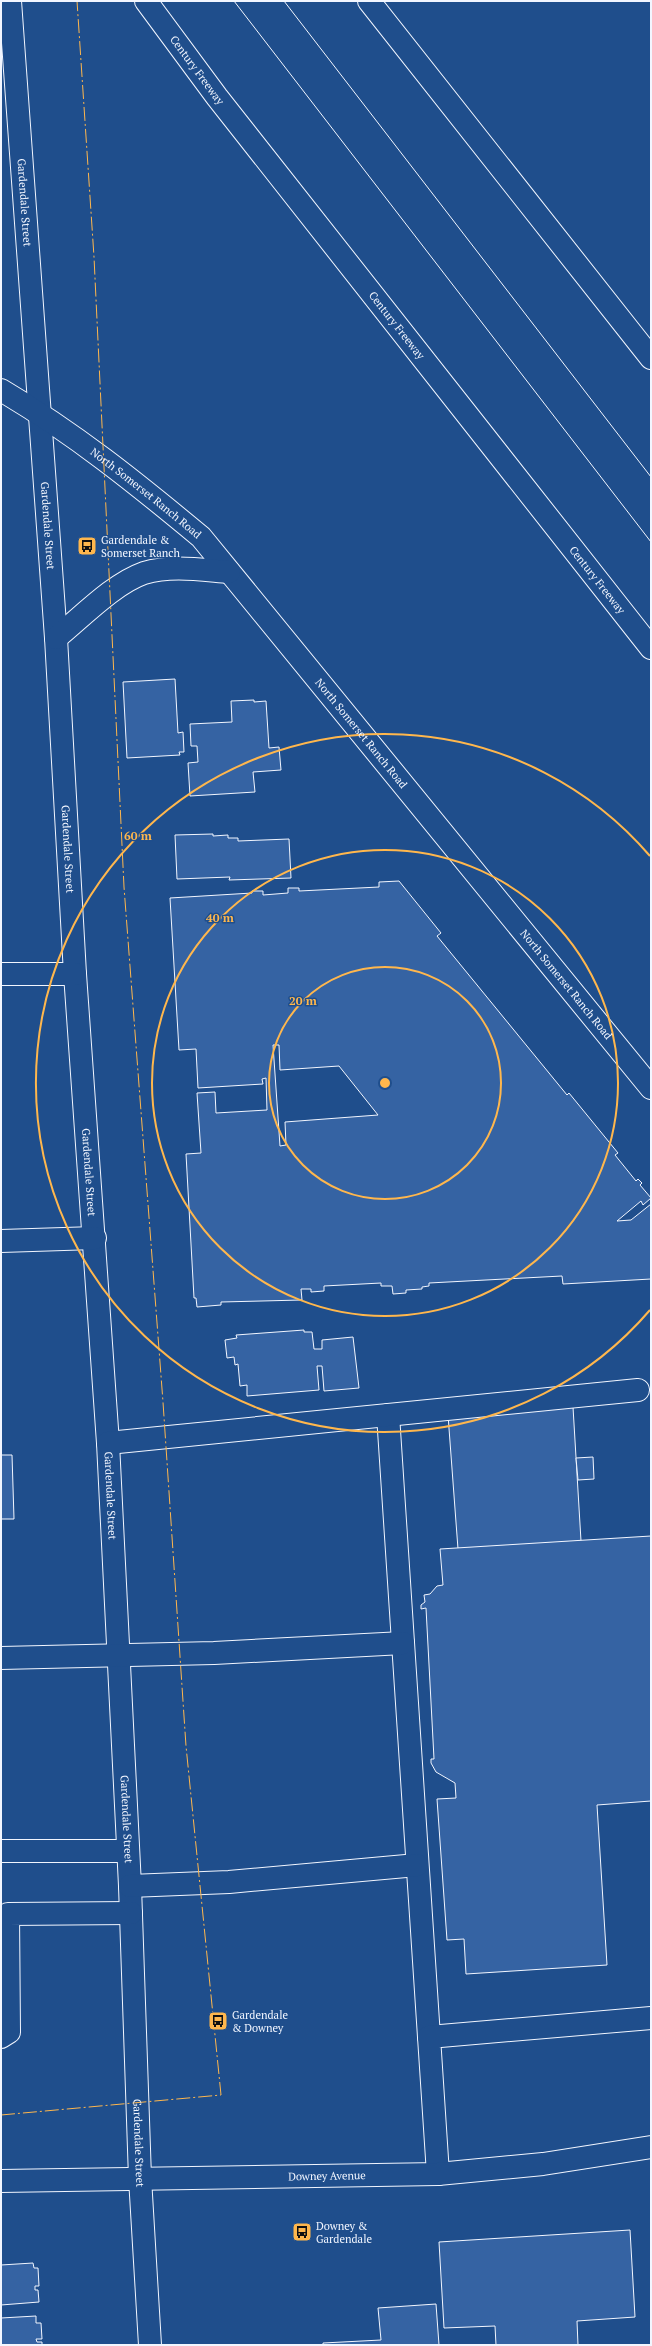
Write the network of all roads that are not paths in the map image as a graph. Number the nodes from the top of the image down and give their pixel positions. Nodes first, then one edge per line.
1 (146, 1) edge
2 (369, 1) edge
3 (10, 7) edge
4 (651, 358) edge
5 (1, 390) edge
6 (39, 413) junction
7 (229, 572) junction
8 (56, 638) junction
9 (651, 648) edge
10 (1, 974) edge
11 (75, 974) junction
12 (651, 1088) edge
13 (95, 1238) junction
14 (1, 1241) edge
15 (638, 1390) dead end
16 (388, 1415) junction
17 (108, 1443) junction
18 (403, 1643) junction
19 (119, 1655) junction
20 (1, 1658) edge
21 (1, 1851) edge
22 (128, 1851) junction
23 (417, 1865) junction
24 (130, 1886) junction
25 (131, 1914) junction
26 (651, 2018) edge
27 (1, 2037) edge
28 (429, 2037) junction
29 (651, 2147) edge
30 (438, 2174) junction
31 (140, 2178) junction
32 (1, 2181) edge
33 (150, 2345) edge

1 - 9 main road, Century Freeway
2 - 4 main road
3 - 6 main road, Gardendale Street
5 - 6 main road, North Somerset Ranch Road
6 - 7 main road, North Somerset Ranch Road
6 - 8 main road, Gardendale Street
7 - 8 main road
7 - 12 main road, North Somerset Ranch Road
8 - 11 main road, Gardendale Street
10 - 11 main road
11 - 13 main road, Gardendale Street
13 - 14 main road
13 - 17 main road, Gardendale Street
15 - 16 main road
16 - 17 main road
16 - 18 main road
17 - 19 main road, Gardendale Street
18 - 19 main road
18 - 23 main road
19 - 20 main road
19 - 22 main road, Gardendale Street
21 - 22 main road
22 - 24 main road, Gardendale Street
23 - 24 main road
23 - 28 main road
24 - 25 main road, Gardendale Street
25 - 27 main road
25 - 31 main road, Gardendale Street
26 - 28 main road
28 - 30 main road
29 - 30 main road, Downey Avenue
30 - 31 main road, Downey Avenue
31 - 32 main road, Downey Avenue
31 - 33 main road, Gardendale Street

